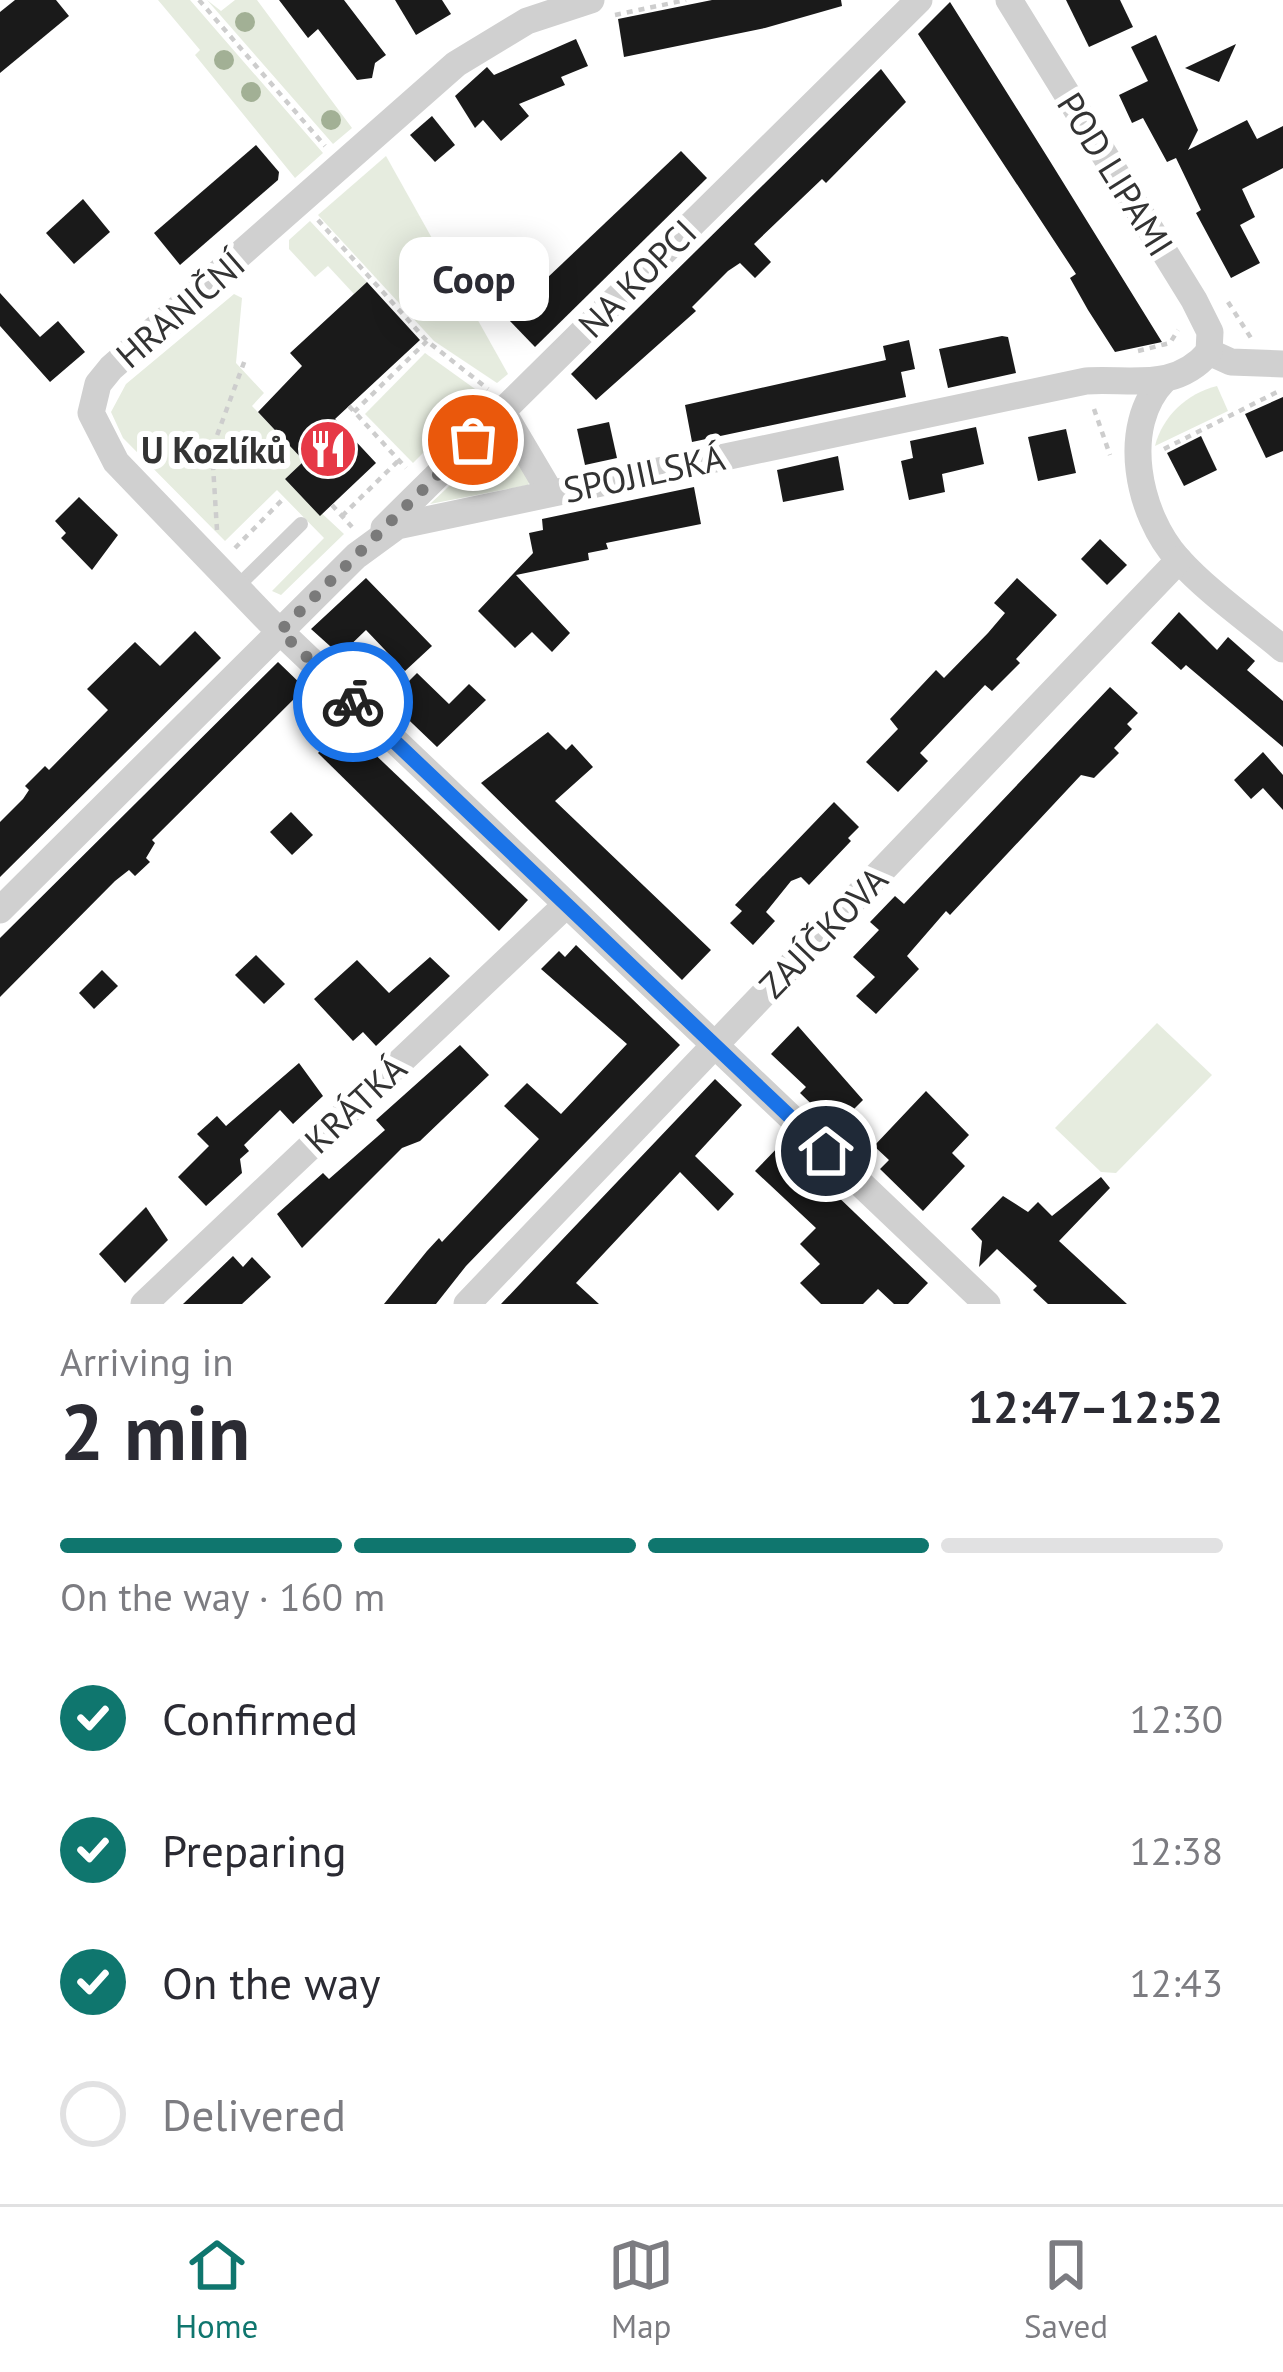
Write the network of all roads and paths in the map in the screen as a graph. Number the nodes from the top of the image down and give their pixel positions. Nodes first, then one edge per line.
1 (200, 0) edge
2 (686, 0) edge
3 (919, 0) edge
4 (1010, 0) edge
5 (593, 9) edge
6 (343, 166) junction
7 (295, 208) junction
8 (1178, 315) dead end
9 (427, 341) junction
10 (1209, 352) junction
11 (1122, 355) dead end
12 (246, 357) dead end
13 (1283, 364) edge
14 (1164, 380) junction
15 (1283, 389) edge
16 (499, 403) junction
17 (1139, 462) junction
18 (550, 492) junction
19 (281, 500) dead end
20 (332, 505) dead end
21 (342, 516) junction
22 (301, 524) dead end
23 (218, 542) dead end
24 (354, 542) junction
25 (230, 553) dead end
26 (1179, 560) junction
27 (237, 587) junction
28 (280, 631) junction
29 (1283, 649) edge
30 (566, 905) junction
31 (0, 910) edge
32 (715, 1046) junction
33 (144, 1304) edge
34 (466, 1304) edge
35 (988, 1304) edge

1 - 6 path
2 - 5 path
3 - 16 street, NA KOPCI
4 - 10 street, POD LIPAMI
5 - 6 street, HRANIČNÍ
6 - 7 street, HRANIČNÍ
7 - 9 path
7 - 27 street, HRANIČNÍ
8 - 11 path
9 - 16 path
9 - 21 path
10 - 13 street
10 - 14 street
12 - 23 path
14 - 17 street
14 - 18 street, SPOJILSKÁ
15 - 17 path
16 - 18 street
16 - 24 street, NA KOPCI
17 - 26 street
18 - 24 street, SPOJILSKÁ
19 - 25 path
20 - 21 path
21 - 24 path
22 - 27 lane
24 - 28 street, SPOJILSKÁ
26 - 29 street
26 - 32 street, ZAJÍČKOVA
27 - 28 street, HRANIČNÍ
28 - 30 street, HRANIČNÍ
28 - 31 street, SPOJILSKÁ
30 - 32 street, HRANIČNÍ
30 - 33 street, KRÁTKÁ
32 - 34 street, ZAJÍČKOVA
32 - 35 street, HRANIČNÍ

